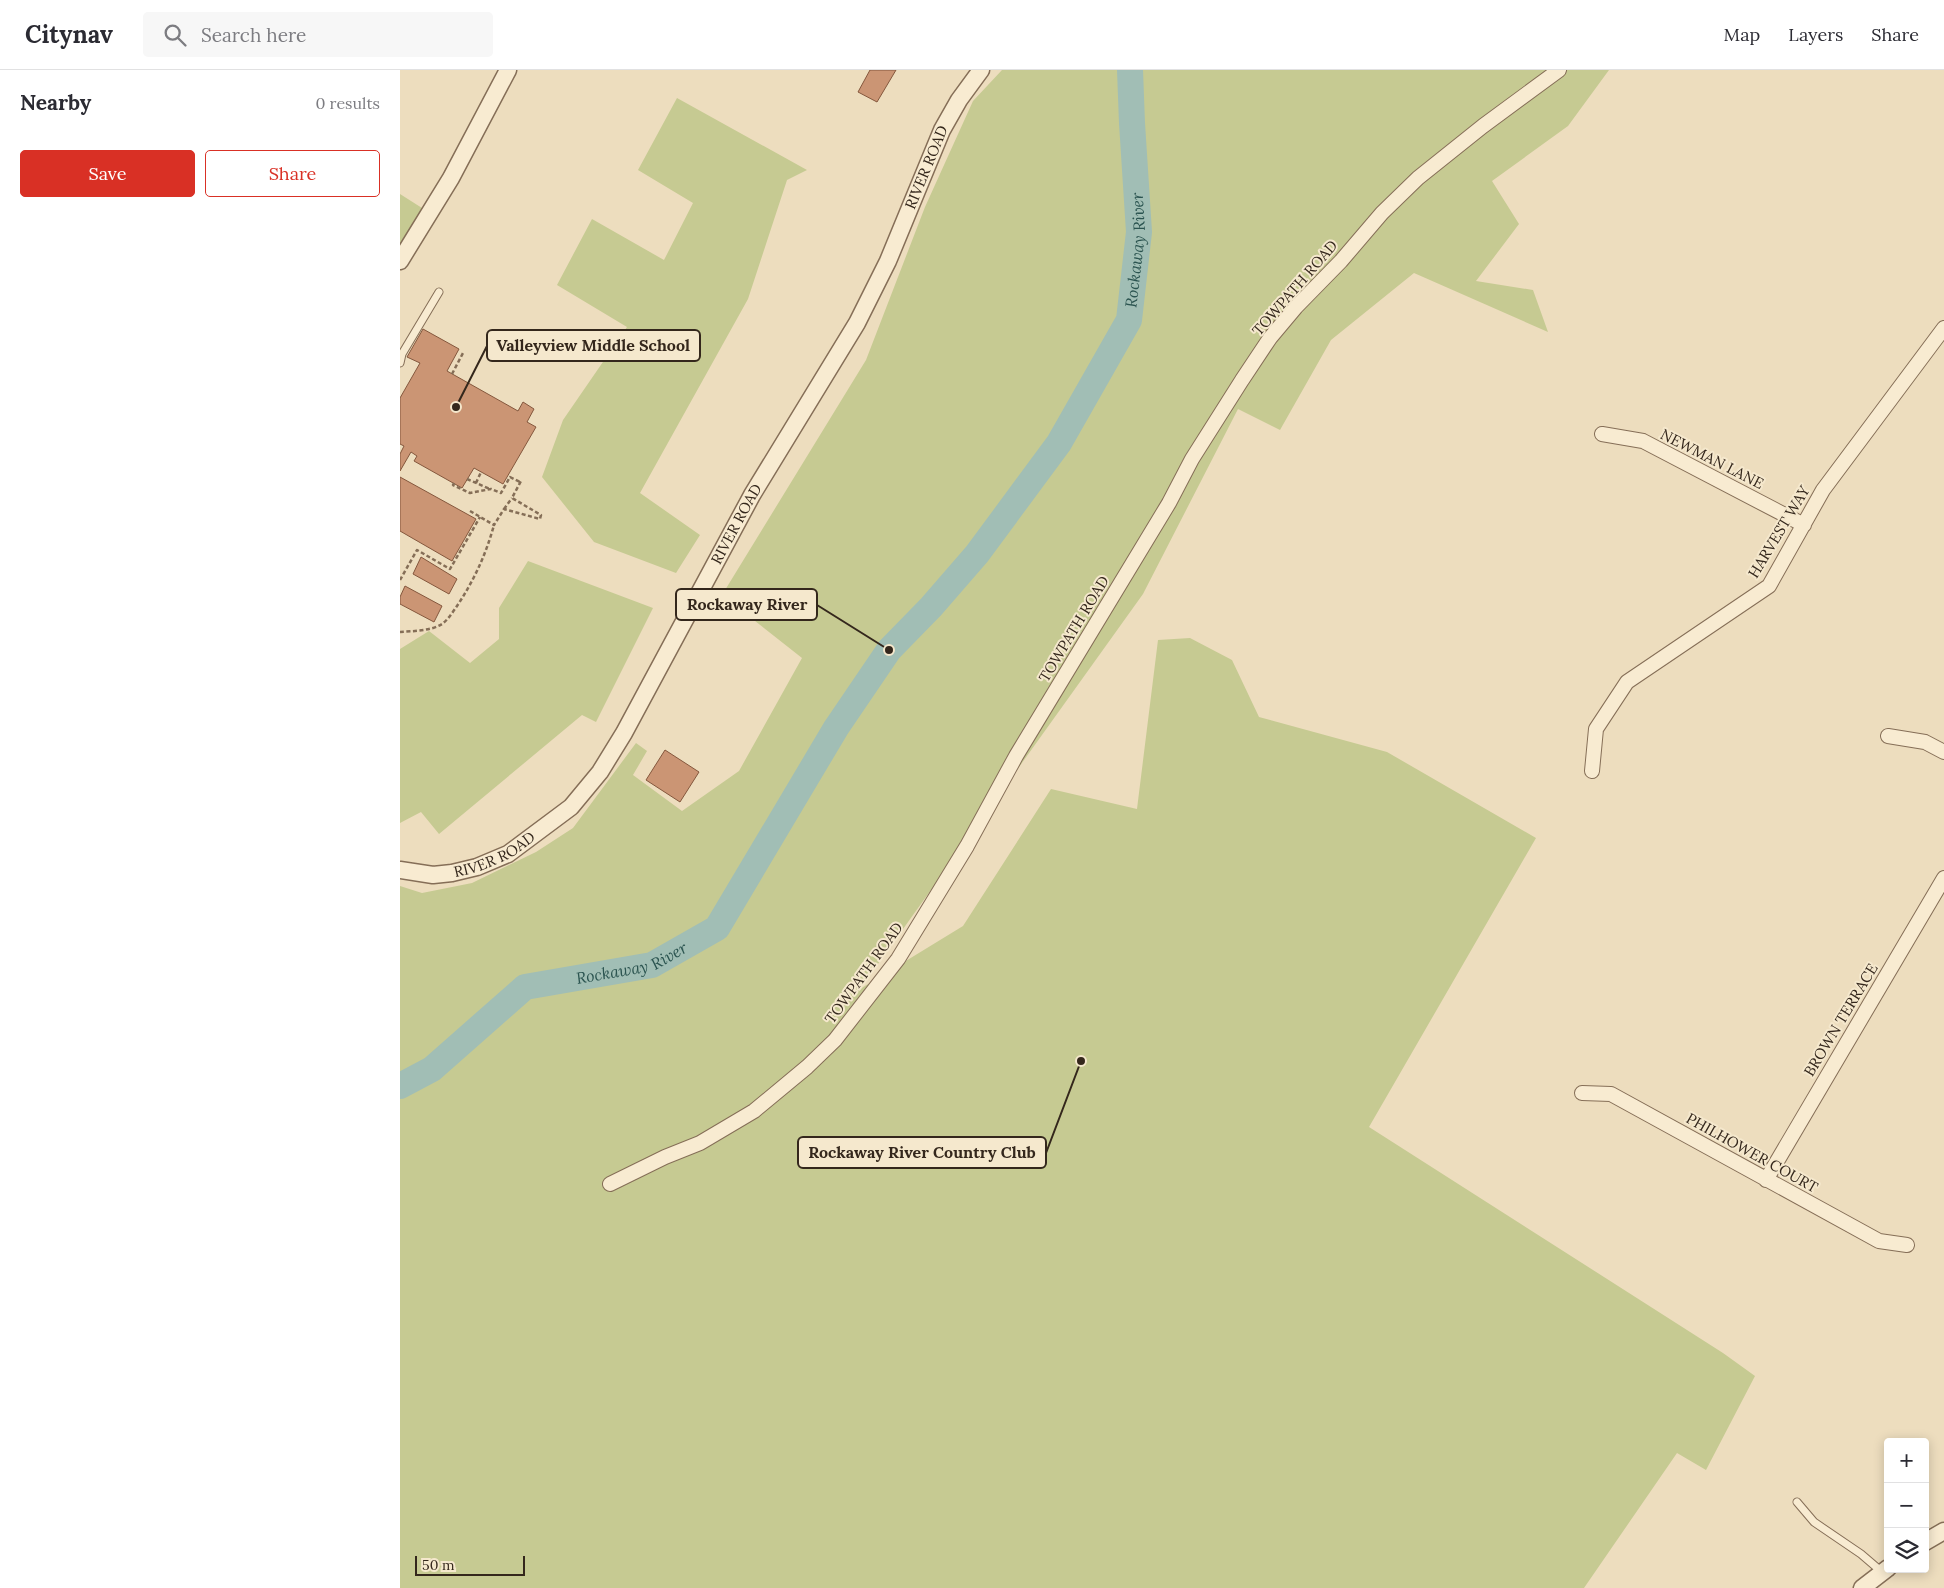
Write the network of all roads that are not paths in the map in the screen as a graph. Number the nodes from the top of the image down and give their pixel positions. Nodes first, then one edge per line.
1 (508, 70) edge
2 (981, 70) edge
3 (1559, 70) edge
4 (400, 261) edge
5 (439, 292) dead end
6 (1944, 328) edge
7 (400, 363) edge
8 (1602, 434) dead end
9 (1804, 525) junction
10 (1888, 736) dead end
11 (1944, 752) edge
12 (1592, 771) dead end
13 (400, 870) edge
14 (1944, 878) edge
15 (1582, 1093) dead end
16 (1766, 1180) junction
17 (610, 1184) dead end
18 (1907, 1246) dead end
19 (1797, 1502) dead end
20 (1944, 1531) edge
21 (1929, 1540) edge
22 (1884, 1569) edge
23 (1884, 1571) edge
24 (1862, 1588) edge

1 - 4 street
2 - 13 street, RIVER ROAD
3 - 17 street, TOWPATH ROAD
5 - 7 lane
6 - 9 street, HARVEST WAY
8 - 9 street, NEWMAN LANE
9 - 12 street, HARVEST WAY
10 - 11 street
14 - 16 street, BROWN TERRACE
15 - 16 street, PHILHOWER COURT
16 - 18 street, PHILHOWER COURT
19 - 22 lane
20 - 21 street
23 - 24 street

